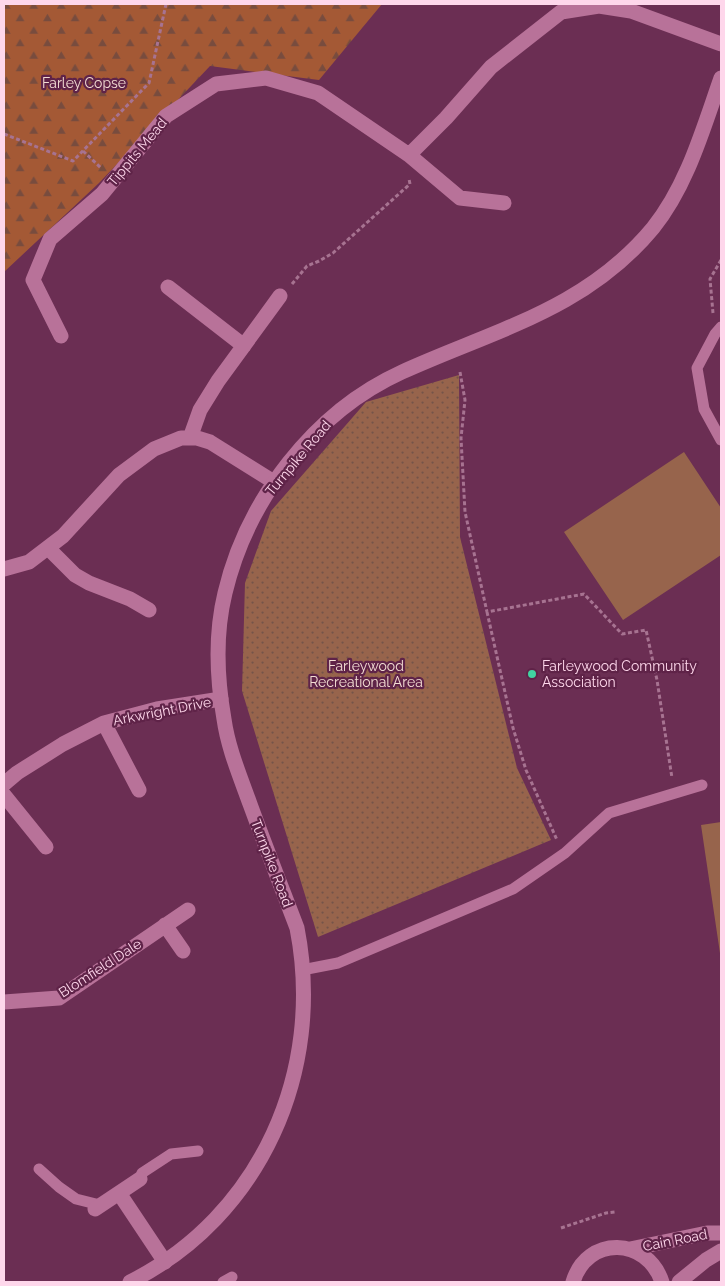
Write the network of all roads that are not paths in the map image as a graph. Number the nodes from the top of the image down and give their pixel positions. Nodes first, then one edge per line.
1 (599, 5) edge
2 (721, 44) edge
3 (721, 78) edge
4 (409, 155) junction
5 (504, 203) dead end
6 (168, 287) dead end
7 (280, 296) road end
8 (718, 330) edge
9 (61, 336) dead end
10 (244, 346) junction
11 (190, 438) junction
12 (721, 440) edge
13 (274, 482) junction
14 (48, 548) junction
15 (4, 569) edge
16 (149, 610) dead end
17 (221, 699) junction
18 (104, 722) junction
19 (4, 784) edge
20 (702, 785) dead end
21 (139, 790) dead end
22 (4, 795) edge
23 (46, 846) dead end
24 (188, 910) dead end
25 (165, 925) junction
26 (183, 951) dead end
27 (302, 970) junction
28 (4, 1002) edge
29 (198, 1151) dead end
30 (39, 1168) dead end
31 (140, 1179) joint
32 (119, 1193) junction
33 (97, 1207) joint
34 (721, 1233) edge
35 (630, 1249) junction
36 (721, 1251) edge
37 (165, 1262) junction
38 (130, 1282) edge
39 (573, 1282) edge
40 (662, 1282) edge
41 (679, 1282) edge

1 - 2 street
1 - 4 street
3 - 13 street, Turnpike Road
4 - 5 street, Tippits Mead
4 - 9 street, Tippits Mead
6 - 10 street
7 - 10 street
8 - 12 lane
10 - 11 street
11 - 13 street
11 - 14 street
13 - 17 street, Turnpike Road
14 - 15 street
14 - 16 street
17 - 18 street, Arkwright Drive
17 - 27 street, Turnpike Road
18 - 19 street, Arkwright Drive
18 - 21 street, Arkwright Drive
20 - 27 lane
22 - 23 street
24 - 25 street, Blomfield Dale
25 - 26 street
25 - 28 street, Blomfield Dale
27 - 37 street, Turnpike Road
29 - 31 lane
30 - 33 lane
31 - 32 street
32 - 33 street
32 - 37 street
34 - 35 street, Cain Road
35 - 39 street, Cain Road
35 - 40 street
36 - 41 street, Cain Road
37 - 38 street, Turnpike Road

